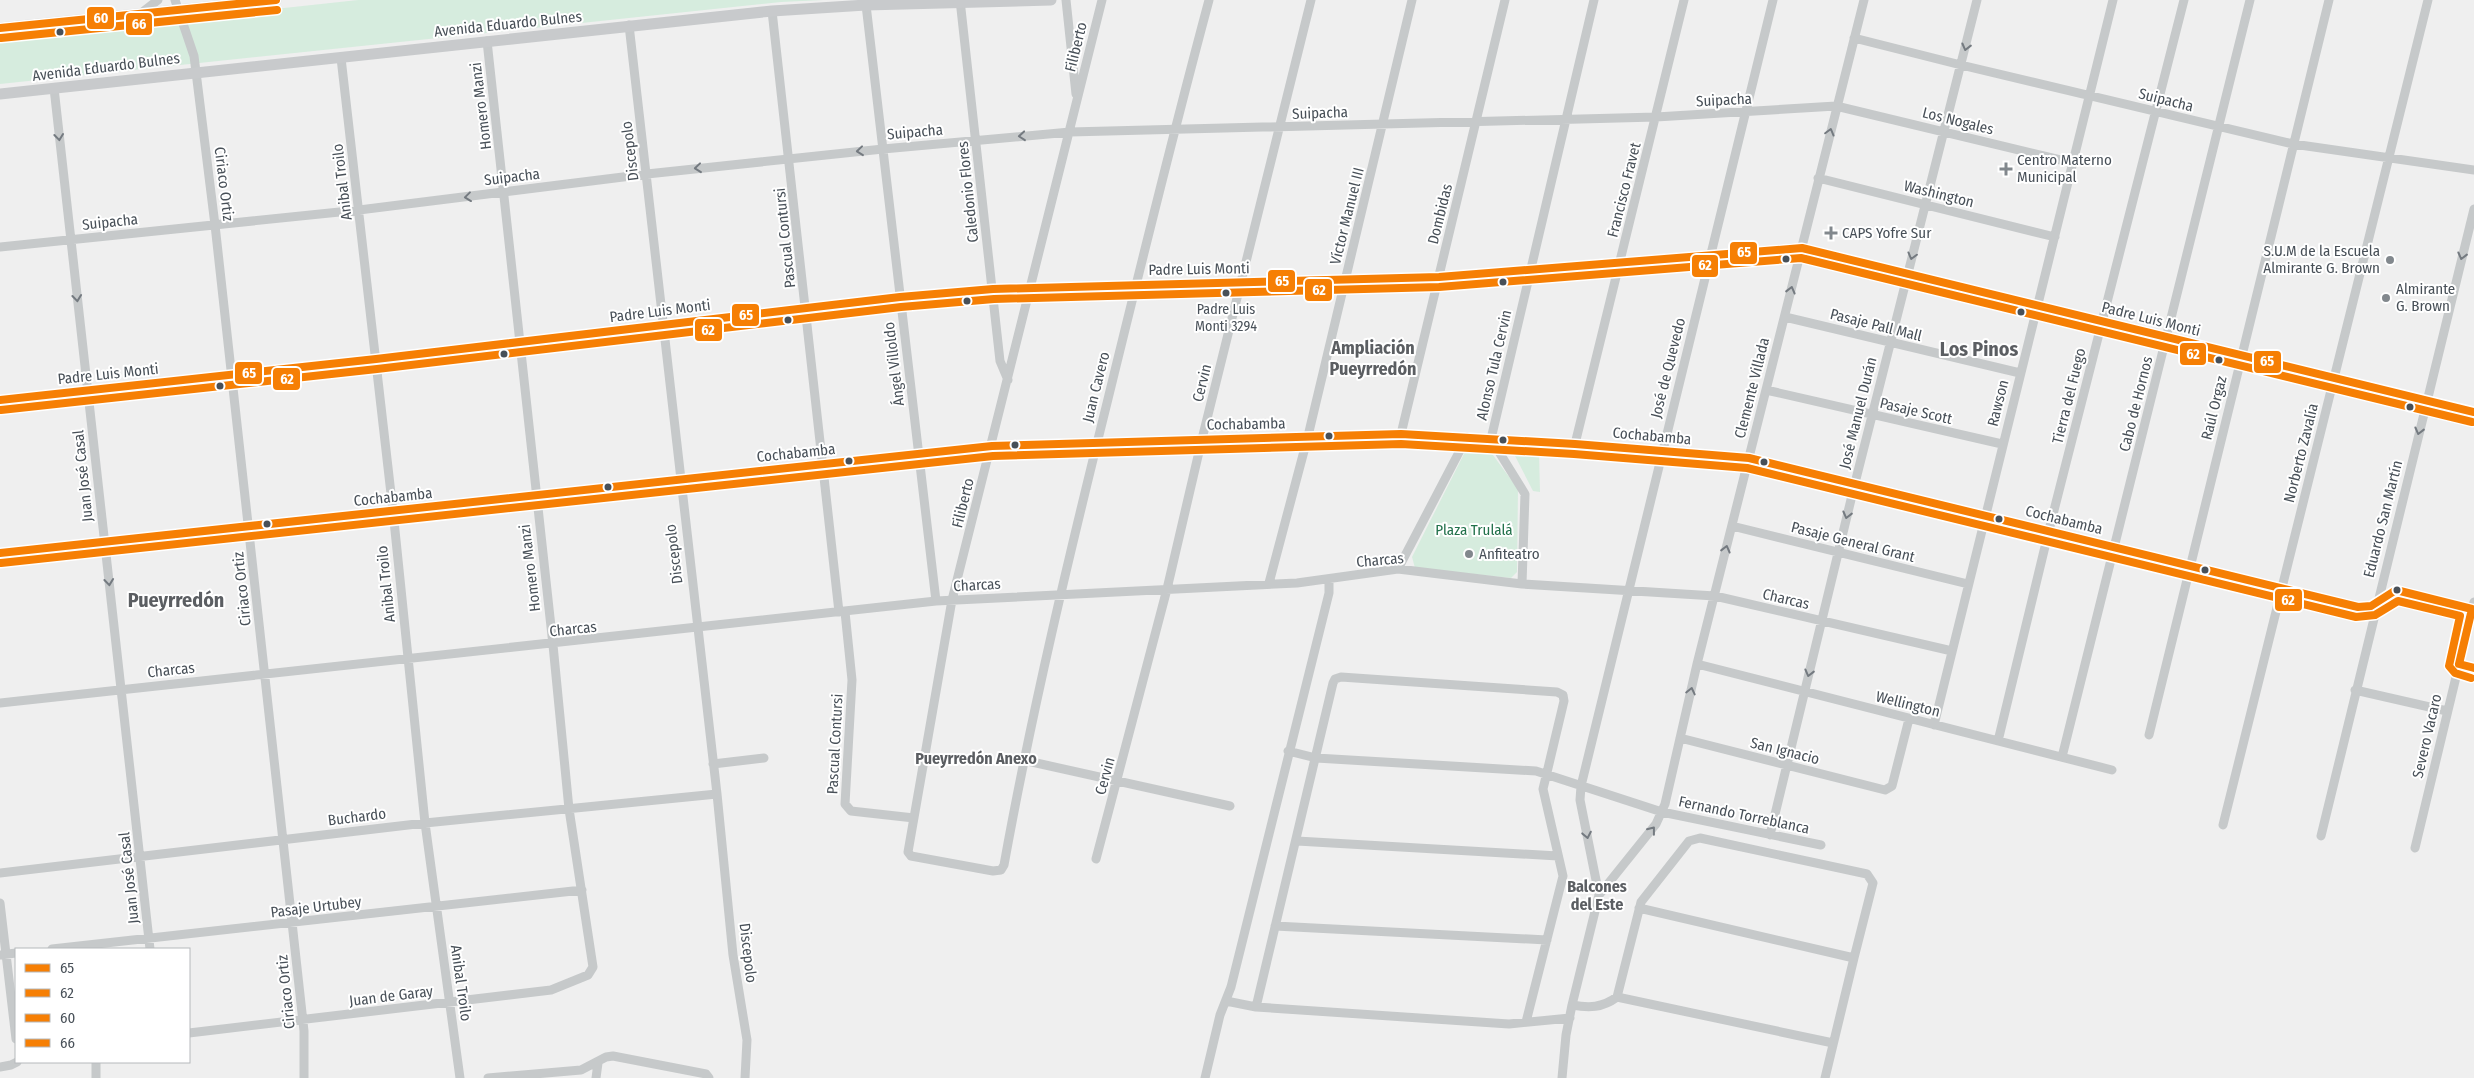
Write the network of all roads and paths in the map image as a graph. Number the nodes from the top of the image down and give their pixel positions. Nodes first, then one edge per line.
1 (158, 0) edge
2 (175, 0) edge
3 (276, 0) edge
4 (1051, 0) edge
5 (1066, 0) edge
6 (1102, 0) edge
7 (1208, 0) edge
8 (1311, 0) edge
9 (1412, 0) edge
10 (1505, 0) edge
11 (1594, 0) edge
12 (1684, 0) edge
13 (1773, 0) edge
14 (1864, 0) edge
15 (1977, 0) edge
16 (2114, 0) edge
17 (2184, 0) edge
18 (2250, 0) edge
19 (2329, 0) edge
20 (2428, 0) edge
21 (960, 1) edge
22 (866, 5) junction
23 (772, 10) junction
24 (180, 11) junction
25 (139, 15) junction
26 (629, 25) junction
27 (0, 28) edge
28 (1854, 38) junction
29 (487, 41) junction
30 (341, 58) junction
31 (1961, 66) junction
32 (196, 72) junction
33 (54, 88) junction
34 (0, 94) edge
35 (2090, 96) junction
36 (1077, 101) junction
37 (1836, 106) junction
38 (2155, 111) junction
39 (1746, 113) junction
40 (1656, 117) junction
41 (1567, 118) junction
42 (1477, 122) junction
43 (1383, 124) junction
44 (2218, 127) junction
45 (1175, 128) junction
46 (1279, 128) junction
47 (1070, 132) junction
48 (1944, 132) junction
49 (976, 140) junction
50 (2293, 144) junction
51 (883, 149) junction
52 (2388, 158) junction
53 (790, 159) junction
54 (2072, 163) junction
55 (2474, 170) edge
56 (647, 174) junction
57 (1818, 178) junction
58 (505, 192) junction
59 (1926, 205) junction
60 (2474, 209) edge
61 (360, 210) junction
62 (215, 225) junction
63 (2055, 237) junction
64 (71, 240) junction
65 (0, 247) edge
66 (1802, 248) junction
67 (1711, 256) junction
68 (1620, 263) junction
69 (1529, 270) junction
70 (1908, 274) junction
71 (1439, 277) junction
72 (1346, 280) junction
73 (1242, 282) junction
74 (1136, 284) junction
75 (1032, 287) junction
76 (993, 290) junction
77 (900, 297) junction
78 (2038, 306) junction
79 (806, 308) junction
80 (1785, 316) junction
81 (2102, 321) junction
82 (662, 324) junction
83 (2167, 337) junction
84 (521, 342) junction
85 (1890, 343) junction
86 (2241, 355) junction
87 (376, 360) junction
88 (2020, 373) junction
89 (232, 375) junction
90 (2334, 378) junction
91 (1008, 380) junction
92 (88, 390) junction
93 (1766, 390) junction
94 (0, 400) edge
95 (2426, 400) junction
96 (2474, 412) edge
97 (1873, 415) junction
98 (1401, 434) junction
99 (1308, 436) junction
100 (1466, 437) junction
101 (1202, 439) junction
102 (1491, 439) junction
103 (1097, 442) junction
104 (1575, 444) junction
105 (2002, 444) junction
106 (992, 446) junction
107 (1661, 450) junction
108 (918, 454) junction
109 (1749, 458) junction
110 (824, 463) junction
111 (679, 480) junction
112 (1855, 483) junction
113 (536, 494) junction
114 (393, 511) junction
115 (1985, 515) junction
116 (248, 526) junction
117 (1732, 526) junction
118 (2049, 530) junction
119 (104, 542) junction
120 (2114, 547) junction
121 (0, 553) edge
122 (1838, 553) junction
123 (2189, 566) junction
124 (1398, 569) junction
125 (1329, 580) junction
126 (1269, 583) junction
127 (1522, 584) junction
128 (1968, 584) junction
129 (2282, 588) junction
130 (1167, 589) junction
131 (1628, 592) junction
132 (1060, 594) junction
133 (1715, 596) junction
134 (952, 600) junction
135 (936, 601) junction
136 (2377, 603) junction
137 (2473, 605) edge
138 (842, 612) junction
139 (1822, 622) junction
140 (697, 629) junction
141 (553, 645) junction
142 (1952, 652) junction
143 (408, 659) junction
144 (1697, 664) junction
145 (2459, 664) junction
146 (2474, 668) edge
147 (265, 673) junction
148 (121, 689) junction
149 (2355, 690) junction
150 (1805, 692) junction
151 (0, 703) edge
152 (2447, 711) junction
153 (1909, 719) junction
154 (1934, 725) junction
155 (2148, 735) dead end
156 (1680, 738) junction
157 (1998, 741) junction
158 (1288, 751) junction
159 (2062, 756) junction
160 (764, 758) dead end
161 (1316, 758) junction
162 (1023, 760) junction
163 (713, 764) junction
164 (1786, 765) junction
165 (2112, 770) dead end
166 (1547, 773) junction
167 (1117, 782) junction
168 (1580, 786) junction
169 (717, 794) junction
170 (1230, 806) dead end
171 (569, 809) junction
172 (1662, 812) junction
173 (914, 818) junction
174 (425, 823) junction
175 (2224, 825) dead end
176 (1770, 835) junction
177 (2321, 836) dead end
178 (283, 840) junction
179 (1297, 841) junction
180 (1821, 845) dead end
181 (2415, 848) dead end
182 (140, 856) junction
183 (911, 856) joint
184 (1558, 856) junction
185 (1096, 859) dead end
186 (0, 873) edge
187 (582, 890) junction
188 (1599, 895) junction
189 (0, 903) edge
190 (436, 906) junction
191 (1639, 908) junction
192 (292, 924) junction
193 (1275, 926) junction
194 (149, 940) junction
195 (1547, 940) junction
196 (63, 948) edge
197 (150, 948) edge
198 (3, 954) edge
199 (1854, 958) junction
200 (592, 971) joint
201 (1617, 997) junction
202 (1226, 1000) junction
203 (449, 1002) junction
204 (1572, 1005) junction
205 (1256, 1007) junction
206 (1570, 1018) junction
207 (303, 1020) junction
208 (1526, 1022) junction
209 (15, 1032) edge
210 (190, 1033) edge
211 (1833, 1043) junction
212 (16, 1063) edge
213 (96, 1063) edge
214 (598, 1063) junction
215 (0, 1067) edge
216 (96, 1078) edge
217 (304, 1078) edge
218 (460, 1078) edge
219 (488, 1078) edge
220 (596, 1078) edge
221 (709, 1078) edge
222 (745, 1078) edge
223 (1205, 1078) edge
224 (1562, 1078) edge
225 (1825, 1078) edge

1 - 25 street
2 - 24 street, Ciriaco Ortiz
3 - 24 main road
4 - 21 main road, Avenida Eduardo Bulnes
5 - 36 street, Filiberto
6 - 36 street, Filiberto
7 - 45 street, Juan Cavero
8 - 46 street, Cervin
9 - 43 street, Víctor Manuel III
10 - 42 street, Dombidas
11 - 41 street, Alonso Tula Cervin
12 - 40 street, Francisco Fravet
13 - 39 street, José de Quevedo
14 - 28 street, Clemente Villada
15 -> 31 street, José Manuel Durán
16 - 35 street, Rawson
17 - 38 street, Tierra del Fuego
18 - 44 street, Cabo de Hornos
19 - 50 street, Raúl Orgaz
20 - 52 street, Norberto Zavalía
21 - 22 main road, Avenida Eduardo Bulnes
21 - 49 street, Caledonio Flores
22 - 23 main road, Avenida Eduardo Bulnes
22 - 51 street, Ángel Villoldo
23 - 26 main road, Avenida Eduardo Bulnes
23 - 53 street, Pascual Contursi
24 - 25 main road
24 - 32 street, Ciriaco Ortiz
25 - 27 main road
26 - 29 main road, Avenida Eduardo Bulnes
26 - 56 street, Discepolo
28 - 31 street, Suipacha
28 - 37 street, Clemente Villada
29 - 30 main road, Avenida Eduardo Bulnes
29 - 58 street, Homero Manzi
30 - 32 main road, Avenida Eduardo Bulnes
30 - 61 street, Anibal Troilo
31 - 35 street, Suipacha
31 - 48 street, José Manuel Durán
32 - 33 main road, Avenida Eduardo Bulnes
32 - 62 street, Ciriaco Ortiz
33 - 34 main road, Avenida Eduardo Bulnes
33 -> 64 street, Juan José Casal
35 - 38 street, Suipacha
35 - 54 street, Rawson
36 - 47 street, Filiberto
37 - 39 street, Suipacha
37 - 48 street, Los Nogales
57 -> 37 street, Clemente Villada
38 - 44 street, Suipacha
38 - 81 street, Tierra del Fuego
39 - 40 street, Suipacha
39 - 67 street, José de Quevedo
40 - 41 street, Suipacha
40 - 68 street, Francisco Fravet
41 - 42 street, Suipacha
41 - 69 street, Alonso Tula Cervin
42 - 43 street, Suipacha
42 - 71 street, Dombidas
43 - 46 street, Suipacha
43 - 72 street, Víctor Manuel III
44 - 50 street, Suipacha
44 - 83 street, Cabo de Hornos
45 - 46 street, Suipacha
45 - 47 street, Suipacha
45 - 74 street, Juan Cavero
46 - 73 street, Cervin
47 -> 49 street, Suipacha
47 - 75 street, Filiberto
48 - 54 street, Los Nogales
48 - 59 street, José Manuel Durán
49 - 51 street, Suipacha
49 - 76 street, Caledonio Flores
50 - 52 street, Suipacha
50 - 86 street, Raúl Orgaz
51 -> 53 street, Suipacha
51 - 77 street, Ángel Villoldo
52 - 55 street, Suipacha
52 - 90 street, Norberto Zavalía
53 -> 56 street, Suipacha
53 - 79 street, Pascual Contursi
54 - 63 street, Rawson
56 - 58 street, Suipacha
56 - 82 street, Discepolo
57 - 59 street, Washington
57 - 66 street, Clemente Villada
58 -> 61 street, Suipacha
58 - 84 street, Homero Manzi
59 - 63 street, Washington
59 -> 70 street, José Manuel Durán
60 -> 95 street, Eduardo San Martín
61 - 62 street, Suipacha
61 - 87 street, Anibal Troilo
62 - 64 street, Suipacha
62 - 89 street, Ciriaco Ortiz
63 - 78 street, Rawson
64 - 65 street, Suipacha
64 -> 92 street, Juan José Casal
66 - 67 street, Padre Luis Monti
66 - 70 street, Padre Luis Monti
80 -> 66 street, Clemente Villada
67 - 68 street, Padre Luis Monti
67 - 107 street, José de Quevedo
68 - 69 street, Padre Luis Monti
68 - 104 street, Francisco Fravet
69 - 71 street, Padre Luis Monti
69 - 102 street, Alonso Tula Cervin
70 - 78 street, Padre Luis Monti
70 - 85 street, José Manuel Durán
71 - 72 street, Padre Luis Monti
71 - 98 street, Dombidas
72 - 73 street, Padre Luis Monti
72 - 99 street, Víctor Manuel III
73 - 74 street, Padre Luis Monti
73 - 101 street, Cervin
74 - 75 street, Padre Luis Monti
74 - 103 street, Juan Cavero
75 - 76 street, Padre Luis Monti
75 - 91 street, Filiberto
76 - 77 street, Padre Luis Monti
76 - 91 street, Caledonio Flores
77 - 79 street, Padre Luis Monti
77 - 108 street, Ángel Villoldo
78 - 81 street, Padre Luis Monti
78 - 88 street, Rawson
79 - 82 street, Padre Luis Monti
79 - 110 street, Pascual Contursi
80 - 85 street, Pasaje Pall Mall
80 - 93 street, Clemente Villada
81 - 83 street, Padre Luis Monti
81 - 118 street, Tierra del Fuego
82 - 84 street, Padre Luis Monti
82 - 111 street, Discepolo
83 - 86 street, Padre Luis Monti
83 - 120 street, Cabo de Hornos
84 - 87 street, Padre Luis Monti
84 - 113 street, Homero Manzi
85 - 88 street, Pasaje Pall Mall
85 - 97 street, José Manuel Durán
86 - 90 street, Padre Luis Monti
86 - 123 street, Raúl Orgaz
87 - 89 street, Padre Luis Monti
87 - 114 street, Anibal Troilo
88 - 105 street, Rawson
89 - 92 street, Padre Luis Monti
89 - 116 street, Ciriaco Ortiz
90 - 95 street, Padre Luis Monti
90 - 129 street, Norberto Zavalía
91 - 106 street, Filiberto
92 - 94 street, Padre Luis Monti
92 - 119 street, Juan José Casal
93 - 97 street, Pasaje Scott
93 - 109 street, Clemente Villada
95 - 96 street, Padre Luis Monti
95 -> 136 street, Eduardo San Martín
97 - 105 street, Pasaje Scott
97 - 112 street, José Manuel Durán
98 - 99 street, Cochabamba
98 - 100 street, Cochabamba
99 - 101 street, Cochabamba
99 - 126 street, Víctor Manuel III
100 - 102 street, Cochabamba
100 - 124 street, Alonso Tula Cervin
101 - 103 street, Cochabamba
101 - 130 street, Cervin
102 - 104 street, Cochabamba
102 - 127 street, Alonso Tula Cervin
103 - 106 street, Cochabamba
103 - 132 street, Juan Cavero
104 - 107 street, Cochabamba
105 - 115 street, Rawson
106 - 108 street, Cochabamba
106 - 134 street, Filiberto
107 - 109 street, Cochabamba
107 - 131 street, José de Quevedo
108 - 110 street, Cochabamba
108 - 135 street, Ángel Villoldo
109 - 112 street, Cochabamba
109 - 117 street, Clemente Villada
110 - 111 street, Cochabamba
110 - 138 street, Pascual Contursi
111 - 113 street, Cochabamba
111 - 140 street, Discepolo
112 - 115 street, Cochabamba
112 -> 122 street, José Manuel Durán
113 - 114 street, Cochabamba
113 - 141 street, Homero Manzi
114 - 116 street, Cochabamba
114 - 143 street, Anibal Troilo
115 - 118 street, Cochabamba
115 - 128 street, Rawson
116 - 119 street, Cochabamba
116 - 147 street, Ciriaco Ortiz
117 - 122 street, Pasaje General Grant
133 -> 117 street, Clemente Villada
118 - 120 street, Cochabamba
118 - 157 street, Tierra del Fuego
119 - 121 street, Cochabamba
119 -> 148 street, Juan José Casal
120 - 123 street, Cochabamba
120 - 159 street, Cabo de Hornos
122 - 128 street, Pasaje General Grant
122 - 139 street, José Manuel Durán
123 - 129 street, Cochabamba
123 - 155 street, Raúl Orgaz
124 - 125 street, Charcas
124 - 127 street, Charcas
125 - 126 street, Charcas
125 - 158 street
126 - 130 street, Charcas
127 - 131 street, Charcas
128 - 142 street, Rawson
129 - 136 street, Cochabamba
129 - 175 street, Norberto Zavalía
130 - 132 street, Charcas
130 - 167 street, Cervin
131 - 133 street, Charcas
131 - 168 street, José de Quevedo
132 - 134 street, Charcas
132 - 162 street, Juan Cavero
133 - 139 street, Charcas
133 - 144 street, Clemente Villada
134 - 135 street, Charcas
134 - 173 street, Filiberto
135 - 138 street, Charcas
136 - 137 street, Cochabamba
136 - 149 street, Eduardo San Martín
137 - 145 street, Severo Vacaro
138 - 140 street, Charcas
138 - 173 street, Pascual Contursi
139 - 142 street, Charcas
139 -> 150 street, José Manuel Durán
140 - 141 street, Charcas
140 - 163 street, Discepolo
141 - 143 street, Charcas
141 - 171 street, Homero Manzi
142 - 154 street, Rawson
143 - 147 street, Charcas
143 - 174 street, Anibal Troilo
144 - 150 street, Wellington
156 -> 144 street, Clemente Villada
145 - 146 street
145 - 152 street, Severo Vacaro
147 - 148 street, Charcas
147 - 178 street, Ciriaco Ortiz
148 - 151 street, Charcas
148 - 182 street, Juan José Casal
149 - 152 street
149 - 177 street, Eduardo San Martín
150 - 153 street, Wellington
150 - 164 street, José Manuel Durán
152 - 181 street, Severo Vacaro
153 - 154 street, Wellington
153 - 164 street, San Ignacio
154 - 157 street, Wellington
156 - 164 street, San Ignacio
156 - 172 street, Clemente Villada
157 - 159 street, Wellington
158 - 161 street, Fernando Torreblanca
158 - 202 street
159 - 165 street, Wellington
160 - 163 street
161 - 166 street, Fernando Torreblanca
161 - 166 street
161 - 179 street
162 - 167 street
162 - 183 street, Juan Cavero
163 - 169 street, Discepolo
164 - 176 street, José Manuel Durán
166 - 168 street, Fernando Torreblanca
166 - 184 street
167 - 170 street
167 - 185 street, Cervin
168 - 172 street, Fernando Torreblanca
168 -> 188 street, José de Quevedo
169 - 171 street, Buchardo
169 - 222 street, Discepolo
171 - 174 street, Buchardo
171 - 187 street, Homero Manzi
172 - 176 street, Fernando Torreblanca
188 -> 172 street, Clemente Villada
173 - 183 street, Filiberto
174 - 178 street, Buchardo
174 - 190 street, Anibal Troilo
176 - 180 street, Fernando Torreblanca
178 - 182 street, Buchardo
178 - 192 street, Ciriaco Ortiz
179 - 184 street
179 - 193 street
182 - 186 street, Buchardo
182 - 194 street, Juan José Casal
184 - 195 street
187 - 190 street, Pasaje Urtubey
187 - 200 street, Homero Manzi
188 - 204 street
189 - 198 street
190 - 192 street, Pasaje Urtubey
190 - 203 street, Anibal Troilo
191 - 199 street
191 - 199 street
191 - 201 street
192 - 194 street, Pasaje Urtubey
192 - 207 street, Ciriaco Ortiz
193 - 195 street
193 - 205 street
194 - 196 street, Pasaje Urtubey
194 - 197 street, Juan José Casal
195 - 208 street
198 - 209 street
199 - 211 street
200 - 203 street, Juan de Garay
201 - 204 street
201 - 211 street
202 - 205 street
202 - 223 street
203 - 207 street, Juan de Garay
203 - 218 street, Anibal Troilo
204 - 206 street
205 - 208 street
206 - 208 street
206 - 224 street
207 - 210 street, Juan de Garay
207 - 217 street, Ciriaco Ortiz
211 - 225 street
212 - 215 street
213 - 216 street
214 - 219 street
214 - 220 street
214 - 221 street

